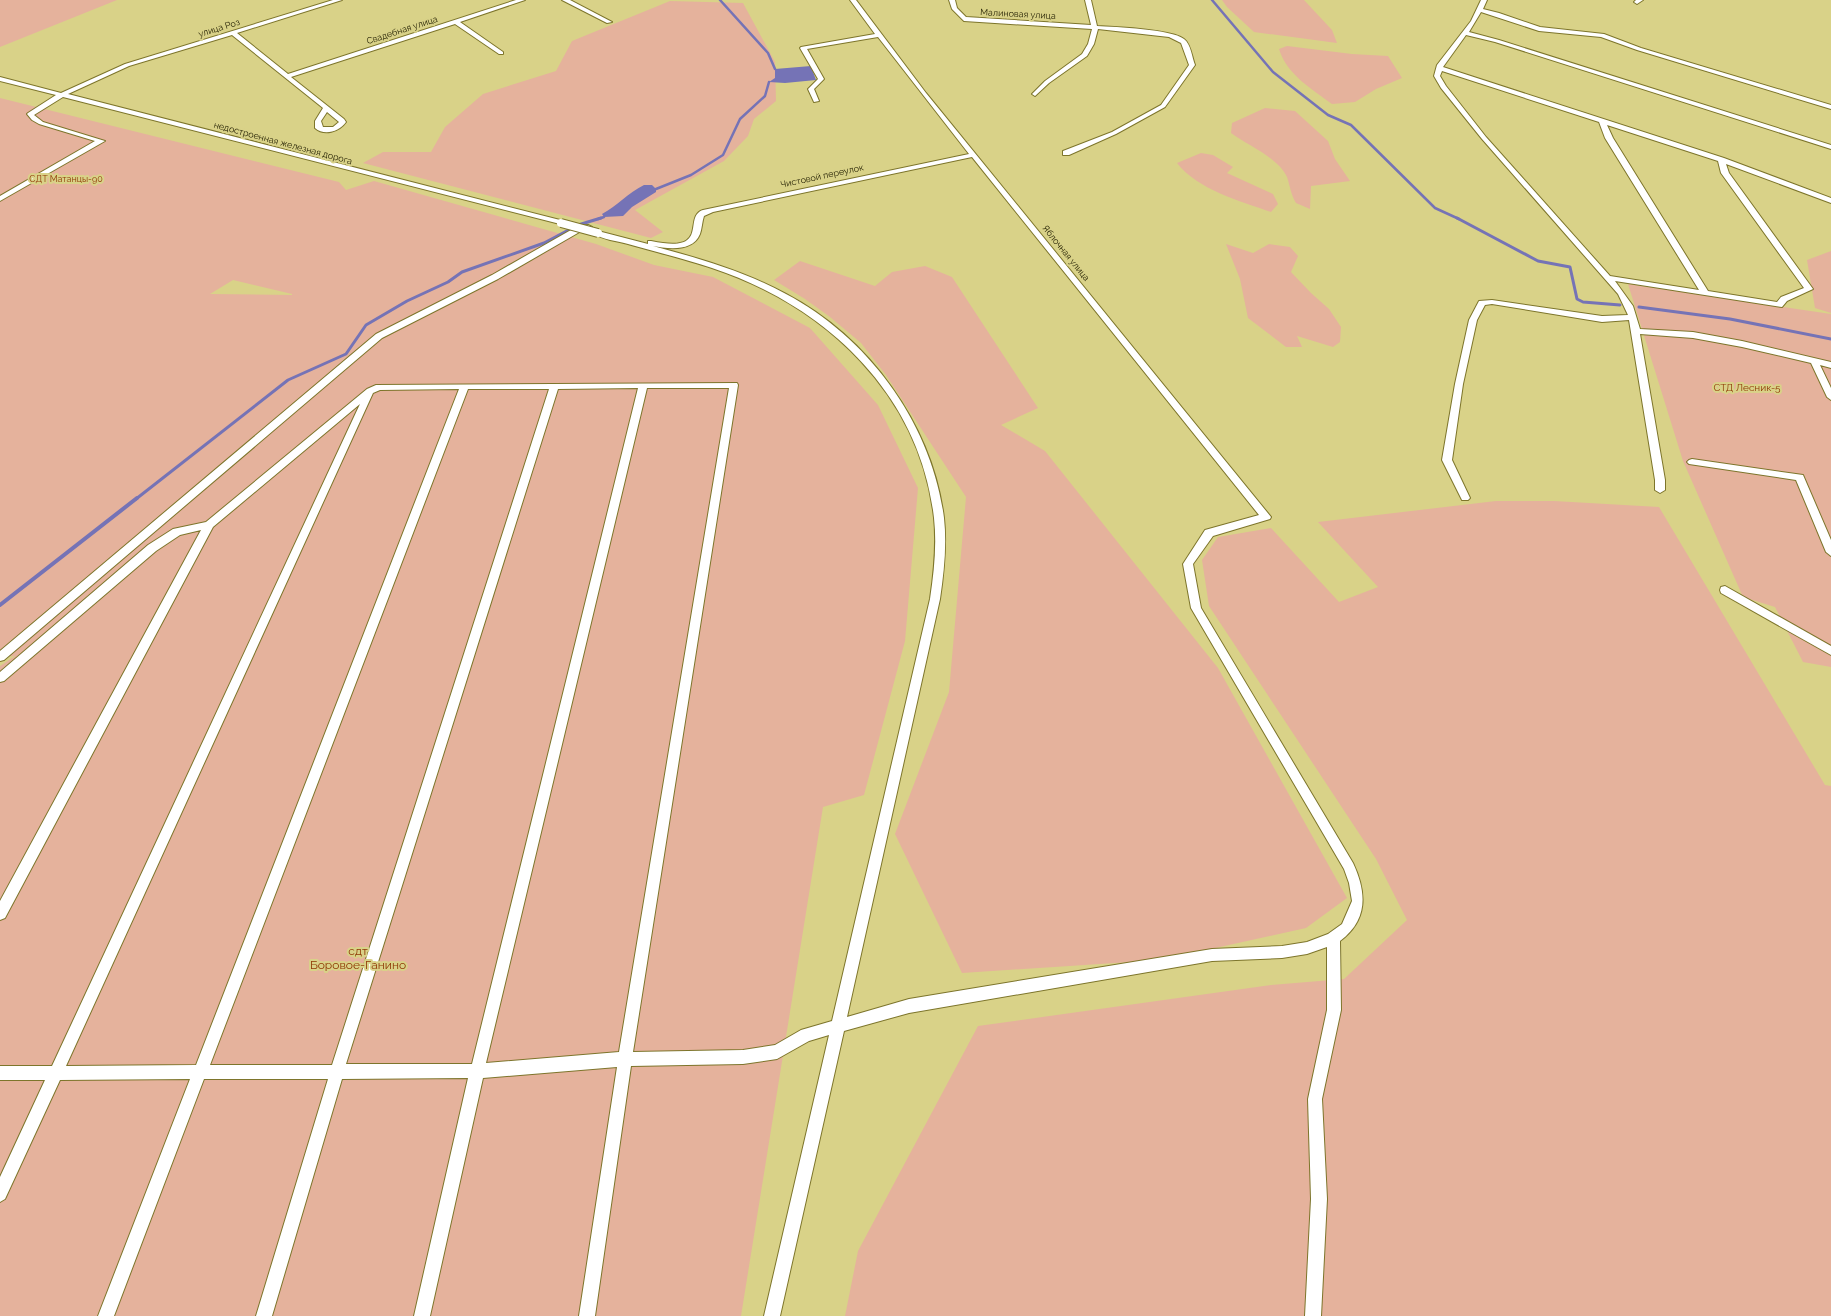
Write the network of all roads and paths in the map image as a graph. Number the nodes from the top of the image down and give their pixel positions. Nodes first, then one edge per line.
1 (339, 0) edge
2 (522, 0) edge
3 (565, 0) edge
4 (853, 0) edge
5 (952, 0) edge
6 (1088, 0) edge
7 (1484, 0) edge
8 (1479, 10) junction
9 (456, 22) junction
10 (609, 22) dead end
11 (1095, 28) junction
12 (1464, 32) junction
13 (233, 33) junction
14 (880, 35) junction
15 (501, 53) dead end
16 (1440, 68) junction
17 (286, 77) junction
18 (0, 79) edge
19 (1035, 94) dead end
20 (62, 95) junction
21 (816, 100) dead end
22 (1831, 107) edge
23 (326, 108) dead end
24 (1602, 121) junction
25 (1831, 147) edge
26 (1066, 154) dead end
27 (973, 155) junction
28 (1721, 160) junction
29 (0, 199) edge
30 (1831, 201) edge
31 (1609, 278) junction
32 (1706, 293) junction
33 (1633, 317) junction
34 (1635, 331) junction
35 (1814, 361) junction
36 (1831, 365) edge
37 (554, 386) junction
38 (643, 386) junction
39 (464, 387) junction
40 (370, 391) junction
41 (1831, 397) edge
42 (1692, 462) dead end
43 (1660, 490) dead end
44 (1465, 498) dead end
45 (209, 525) junction
46 (1831, 552) edge
47 (1725, 590) dead end
48 (1831, 650) edge
49 (0, 657) edge
50 (0, 678) edge
51 (0, 914) edge
52 (1333, 938) junction
53 (838, 1026) junction
54 (625, 1058) junction
55 (477, 1070) junction
56 (198, 1072) junction
57 (338, 1072) junction
58 (0, 1073) edge
59 (56, 1073) junction
60 (0, 1194) edge
61 (106, 1316) edge
62 (264, 1316) edge
63 (422, 1316) edge
64 (587, 1316) edge
65 (772, 1316) edge
66 (1313, 1316) edge

1 - 13 street, улица Роз
2 - 9 street, Свадебная улица
3 - 10 street
4 - 14 street, Яблочная улица
5 - 11 street, Малиновая улица
6 - 11 street
7 - 8 street
8 - 12 street
8 - 22 street
9 - 15 street
9 - 17 street, Свадебная улица
11 - 19 street
11 - 26 street
12 - 16 street
12 - 25 street
13 - 17 street
13 - 20 street, улица Роз
14 - 21 street
14 - 27 street, Яблочная улица
16 - 24 street
16 - 31 street
17 - 23 street
18 - 20 street, недостроенная железная дорога
20 - 29 street, улица Роз
20 - 53 street, недостроенная железная дорога, bridge
24 - 28 street
24 - 32 street
27 - 49 street, Чистовой переулок
27 - 52 street, Яблочная улица
28 - 30 street
28 - 32 street
31 - 32 street
31 - 33 street
33 - 34 street
33 - 44 street
34 - 35 street
34 - 43 street
35 - 36 street
35 - 41 street
37 - 38 street
37 - 39 street
37 - 57 street
38 - 54 street
38 - 55 street
39 - 40 street
39 - 56 street
40 - 45 street
40 - 59 street
42 - 46 street
45 - 50 street
45 - 51 street
47 - 48 street
52 - 53 street
52 - 66 street
53 - 54 street
53 - 65 street, недостроенная железная дорога
54 - 55 street
54 - 64 street
55 - 57 street
55 - 63 street
56 - 57 street
56 - 59 street
56 - 61 street
57 - 62 street
58 - 59 street
59 - 60 street

